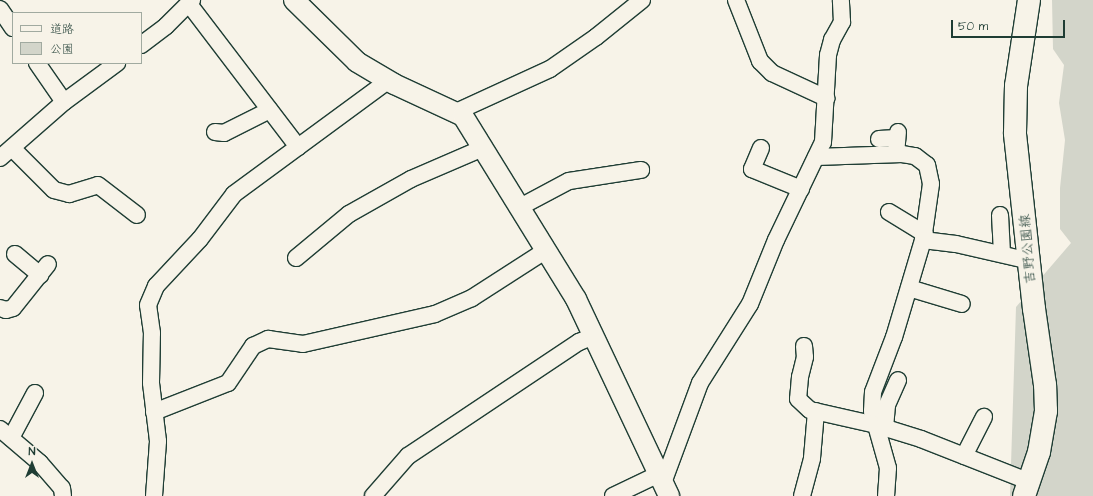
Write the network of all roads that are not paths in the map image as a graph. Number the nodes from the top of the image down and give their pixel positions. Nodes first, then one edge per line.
1 (294, 0) edge
2 (642, 0) edge
3 (736, 0) edge
4 (840, 0) edge
5 (1029, 0) edge
6 (190, 2) edge
7 (0, 9) edge
8 (12, 27) edge
9 (142, 44) edge
10 (38, 64) edge
11 (116, 64) edge
12 (388, 80) junction
13 (826, 98) junction
14 (64, 102) junction
15 (270, 110) junction
16 (456, 112) junction
17 (215, 132) dead end
18 (879, 139) dead end
19 (897, 141) junction
20 (298, 147) junction
21 (483, 148) junction
22 (761, 148) dead end
23 (6, 153) edge
24 (816, 157) junction
25 (641, 170) dead end
26 (801, 189) junction
27 (520, 207) junction
28 (889, 212) dead end
29 (137, 215) dead end
30 (1000, 215) dead end
31 (924, 237) junction
32 (545, 252) junction
33 (15, 254) dead end
34 (1002, 254) junction
35 (296, 258) dead end
36 (1030, 261) junction
37 (909, 288) junction
38 (962, 304) dead end
39 (0, 308) edge
40 (594, 336) junction
41 (804, 346) dead end
42 (898, 380) dead end
43 (34, 393) dead end
44 (816, 411) junction
45 (154, 412) junction
46 (984, 417) dead end
47 (880, 427) junction
48 (5, 434) edge
49 (964, 456) junction
50 (663, 484) edge
51 (1027, 489) edge
52 (63, 496) edge
53 (154, 496) edge
54 (373, 496) edge
55 (613, 496) edge
56 (802, 496) edge
57 (886, 496) edge

1 - 12 street
2 - 16 street
3 - 13 street
4 - 13 street
5 - 36 main road, 吉野公園線
6 - 9 street
6 - 15 street
7 - 8 street
10 - 14 street
11 - 14 street
12 - 16 street
12 - 20 street
13 - 24 street
14 - 23 street
15 - 17 street
15 - 20 street
16 - 21 street
18 - 19 street
19 - 24 street
19 - 31 street
20 - 45 street
21 - 27 street
21 - 35 street
22 - 26 street
23 - 29 street
24 - 26 street
25 - 27 street
26 - 50 street
27 - 32 street
28 - 31 street
30 - 34 street
31 - 34 street
31 - 37 street
32 - 40 street
32 - 45 street
33 - 39 street
34 - 36 street
36 - 51 main road, 吉野公園線
37 - 38 street
37 - 47 street
40 - 50 street
40 - 54 street
41 - 44 street
42 - 47 street
43 - 48 street
44 - 47 street
44 - 56 street
45 - 53 street
46 - 49 street
47 - 49 street
47 - 57 street
48 - 52 street
49 - 51 street
50 - 55 street

